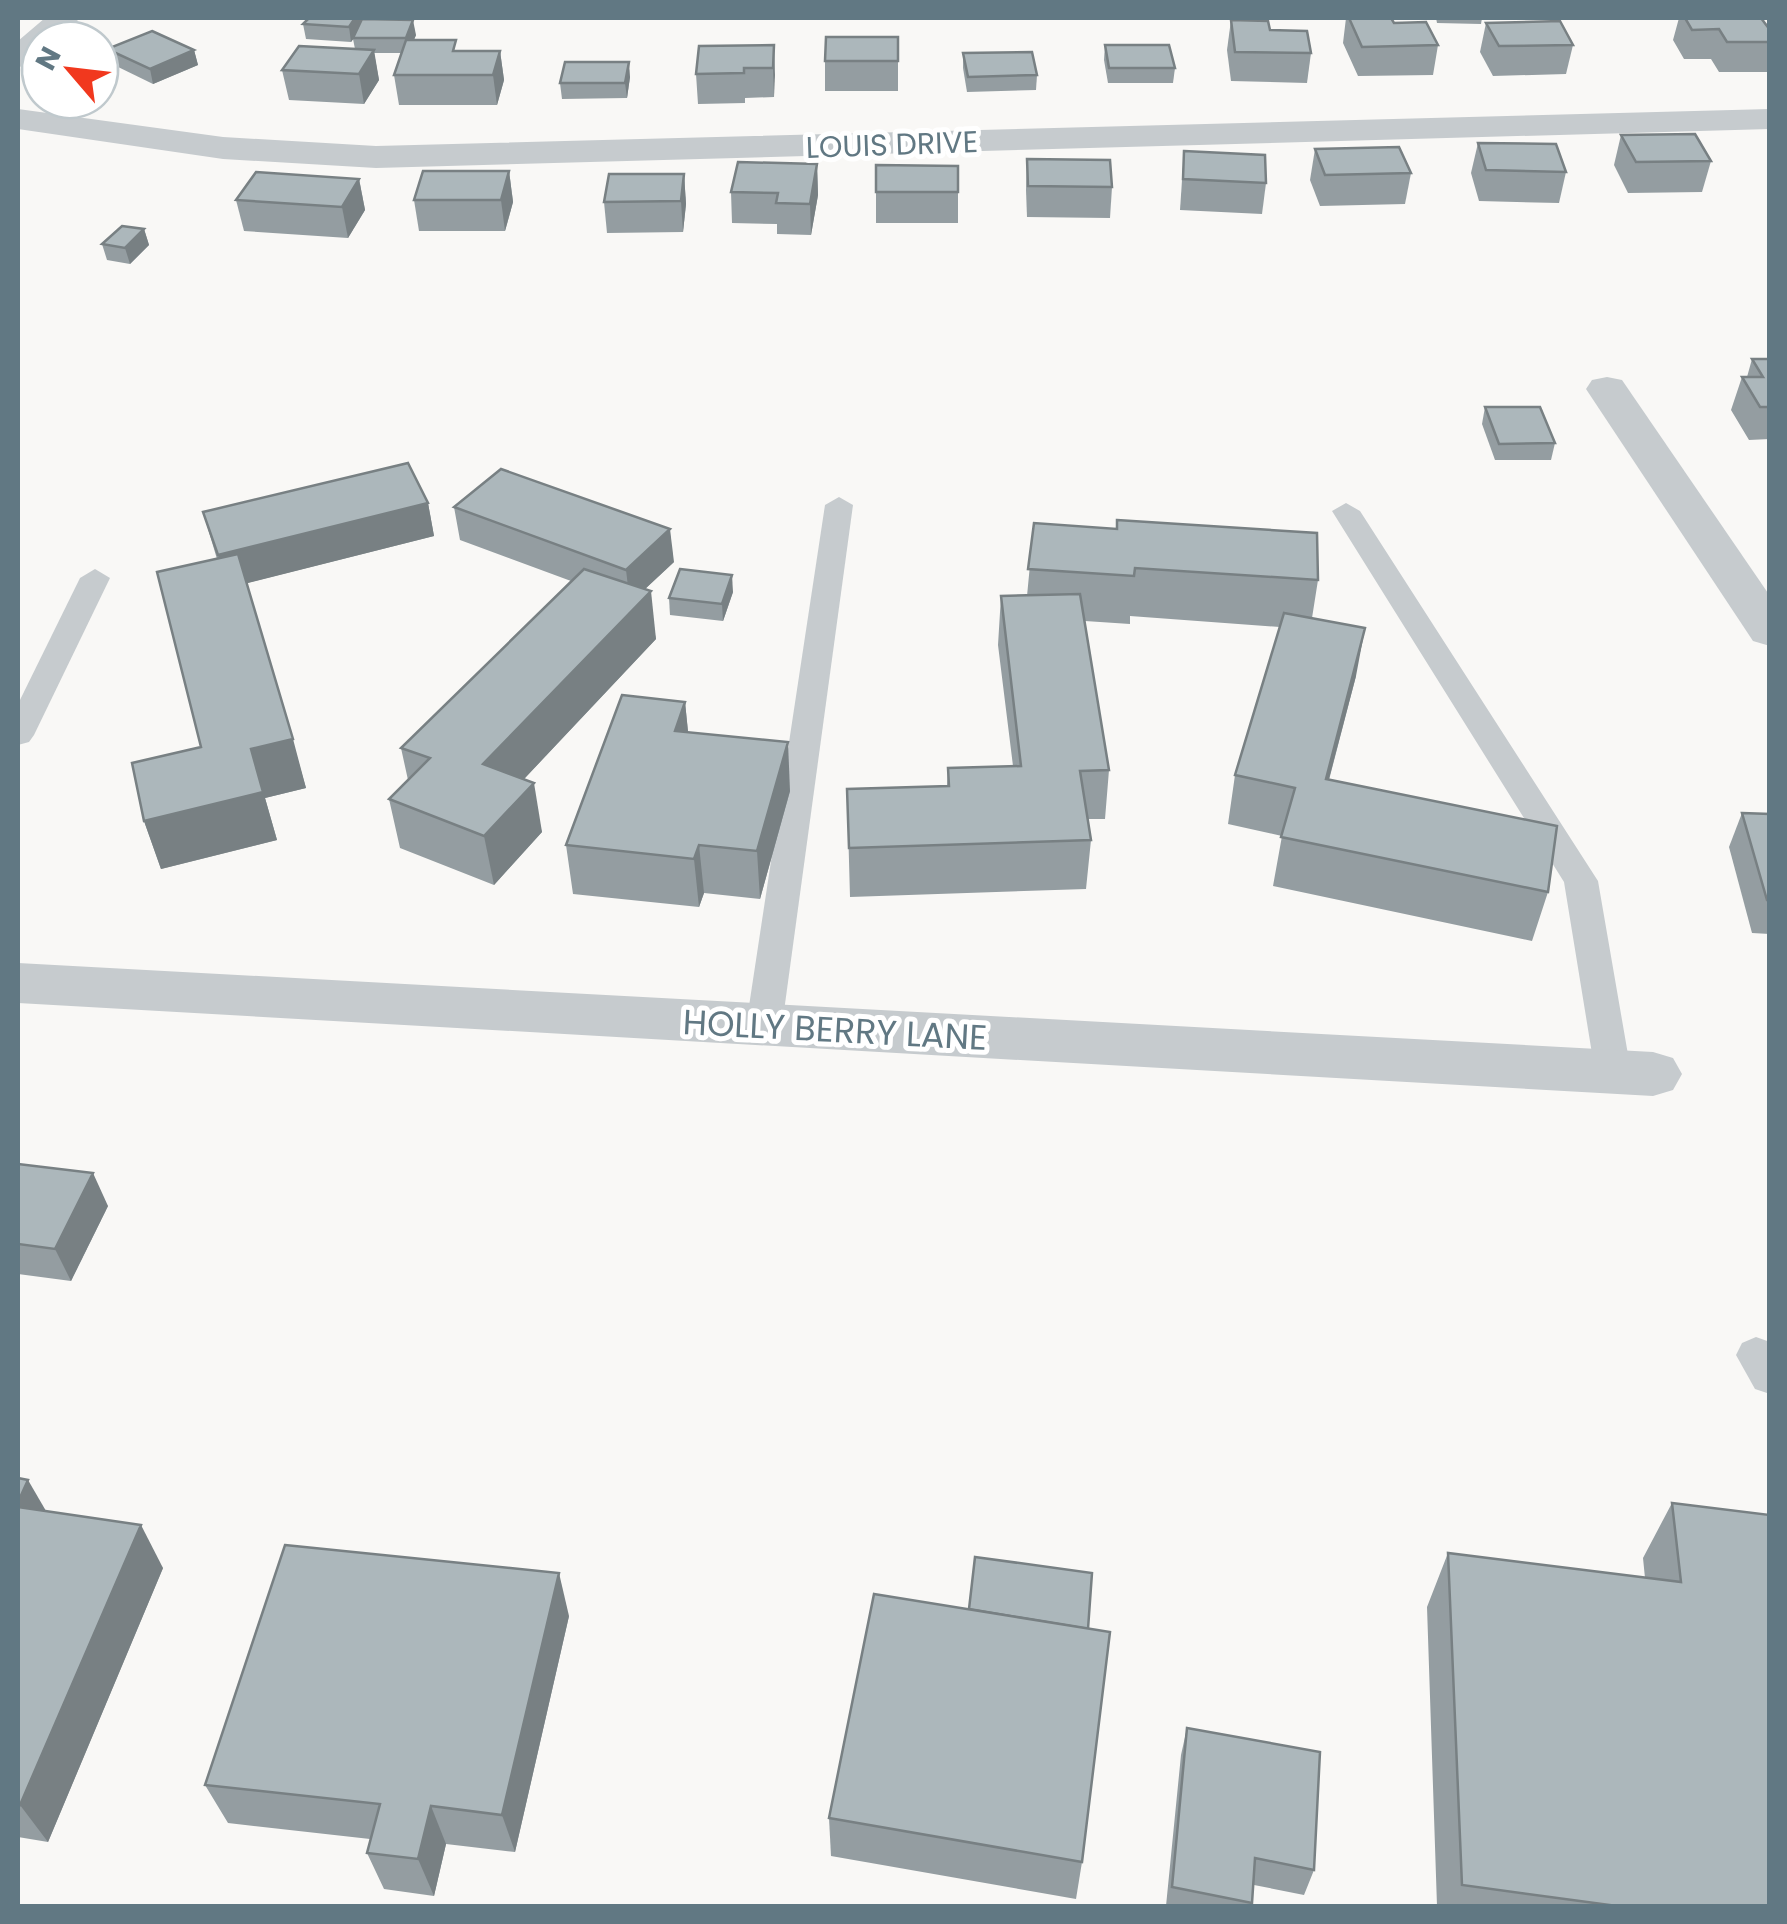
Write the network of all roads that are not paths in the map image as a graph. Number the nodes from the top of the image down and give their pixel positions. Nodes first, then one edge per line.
1 (64, 18) edge
2 (18, 58) edge
3 (18, 118) edge
4 (1770, 119) edge
5 (1607, 389) dead end
6 (840, 505) dead end
7 (1346, 511) dead end
8 (95, 578) dead end
9 (1770, 631) edge
10 (18, 735) edge
11 (18, 983) edge
12 (764, 1026) junction
13 (1633, 1072) joint

1 - 2 street
3 - 4 street, LOUIS DRIVE
5 - 9 street
6 - 12 lane
7 - 13 lane
8 - 10 lane
11 - 12 street, HOLLY BERRY LANE
12 - 13 street, HOLLY BERRY LANE

